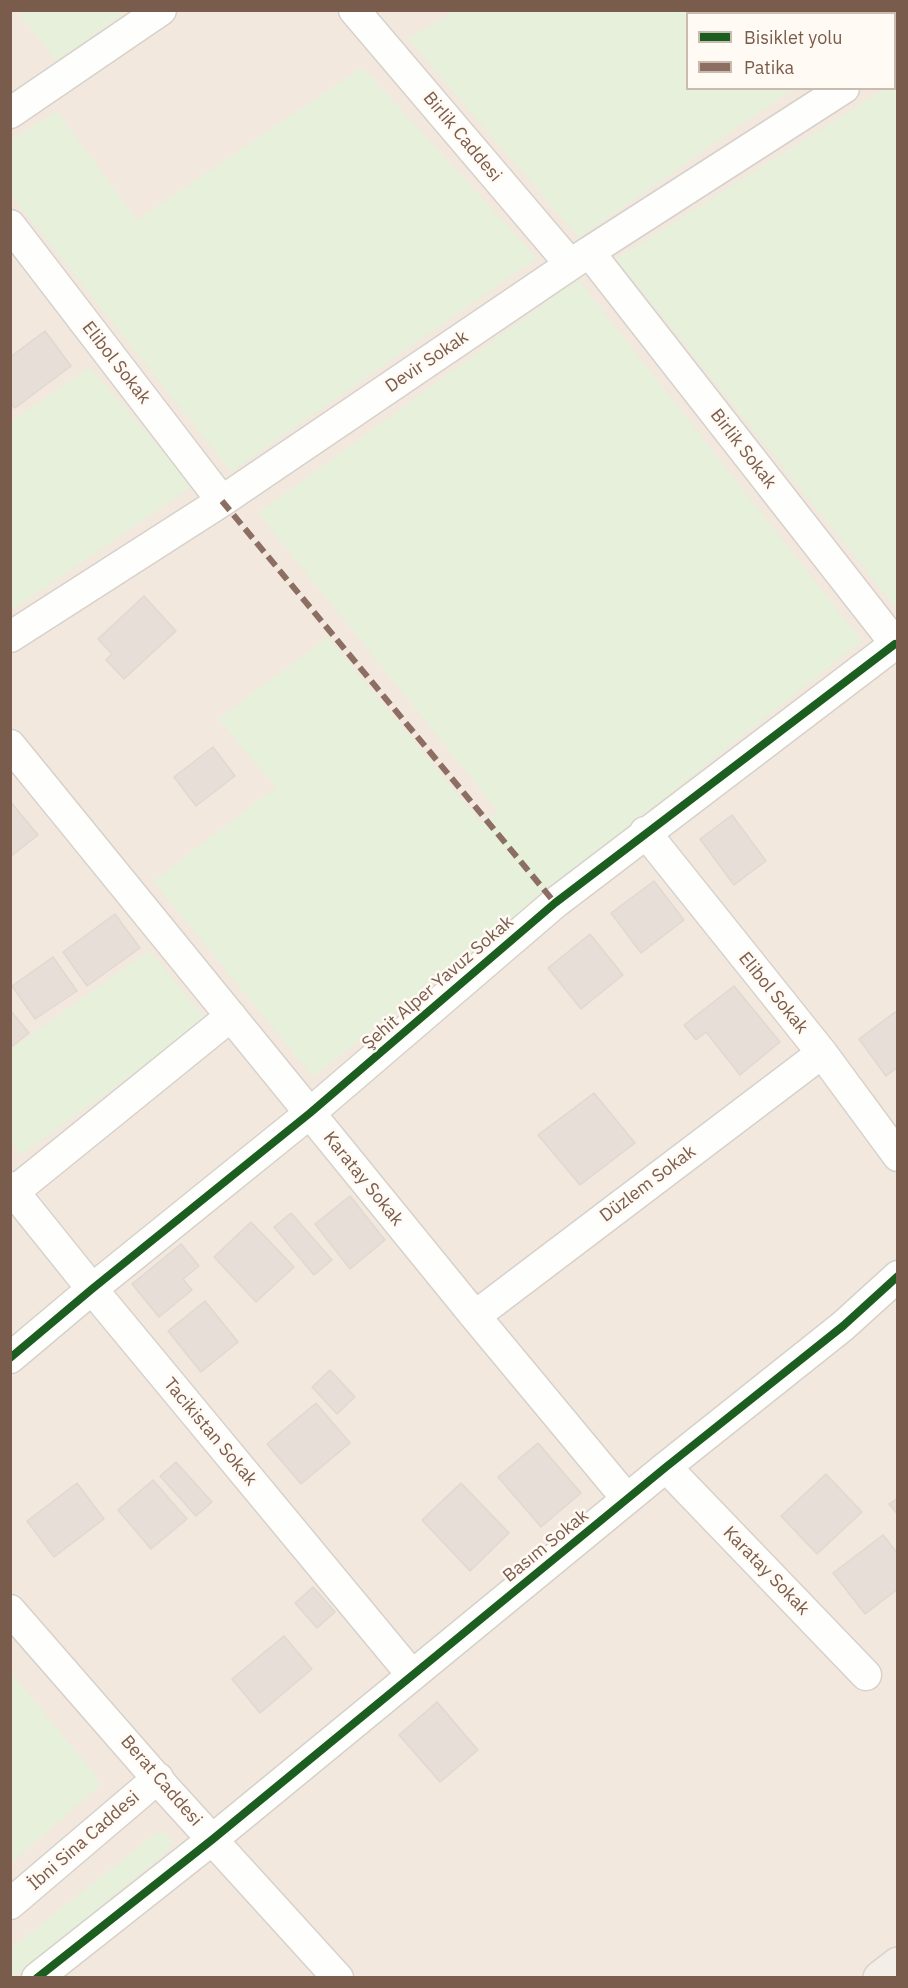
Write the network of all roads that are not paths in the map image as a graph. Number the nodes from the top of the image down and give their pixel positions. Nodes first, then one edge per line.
1 (161, 10) edge
2 (354, 10) edge
3 (841, 90) edge
4 (10, 113) edge
5 (10, 225) edge
6 (580, 258) junction
7 (222, 501) junction
8 (10, 637) edge
9 (896, 645) edge
10 (10, 744) edge
11 (645, 832) junction
12 (231, 1016) junction
13 (822, 1053) junction
14 (310, 1113) junction
15 (897, 1156) edge
16 (12, 1191) edge
17 (897, 1276) edge
18 (92, 1289) junction
19 (475, 1316) junction
20 (10, 1358) edge
21 (666, 1467) junction
22 (627, 1499) junction
23 (10, 1610) edge
24 (412, 1675) junction
25 (866, 1675) dead end
26 (158, 1778) junction
27 (213, 1839) junction
28 (10, 1904) edge
29 (897, 1964) edge
30 (37, 1977) edge
31 (338, 1977) edge
32 (880, 1977) edge

1 - 4 street
2 - 6 street, Birlik Caddesi
3 - 6 street, Devir Sokak
5 - 7 street, Elibol Sokak
6 - 7 street, Devir Sokak
6 - 9 street, Birlik Sokak
7 - 8 street, Devir Sokak
9 - 11 street, Şehit Alper Yavuz Sokak
10 - 12 street, Karatay Sokak
11 - 13 street, Elibol Sokak
11 - 14 street, Şehit Alper Yavuz Sokak
12 - 14 street, Karatay Sokak
12 - 16 street
13 - 15 street, Elibol Sokak
13 - 19 street, Düzlem Sokak
14 - 18 street, Şehit Alper Yavuz Sokak
14 - 19 street, Karatay Sokak
16 - 18 street, Tacikistan Sokak
17 - 21 street, Basım Sokak
18 - 20 street, Şehit Alper Yavuz Sokak
18 - 24 street, Tacikistan Sokak
19 - 22 street, Karatay Sokak
21 - 22 street, Basım Sokak
21 - 25 street, Karatay Sokak
22 - 24 street, Basım Sokak
23 - 26 street, Berat Caddesi
24 - 27 street, Basım Sokak
26 - 27 street, Berat Caddesi
26 - 28 street, İbni Sina Caddesi
27 - 30 street, Basım Sokak
27 - 31 street, Berat Caddesi
29 - 32 main road

